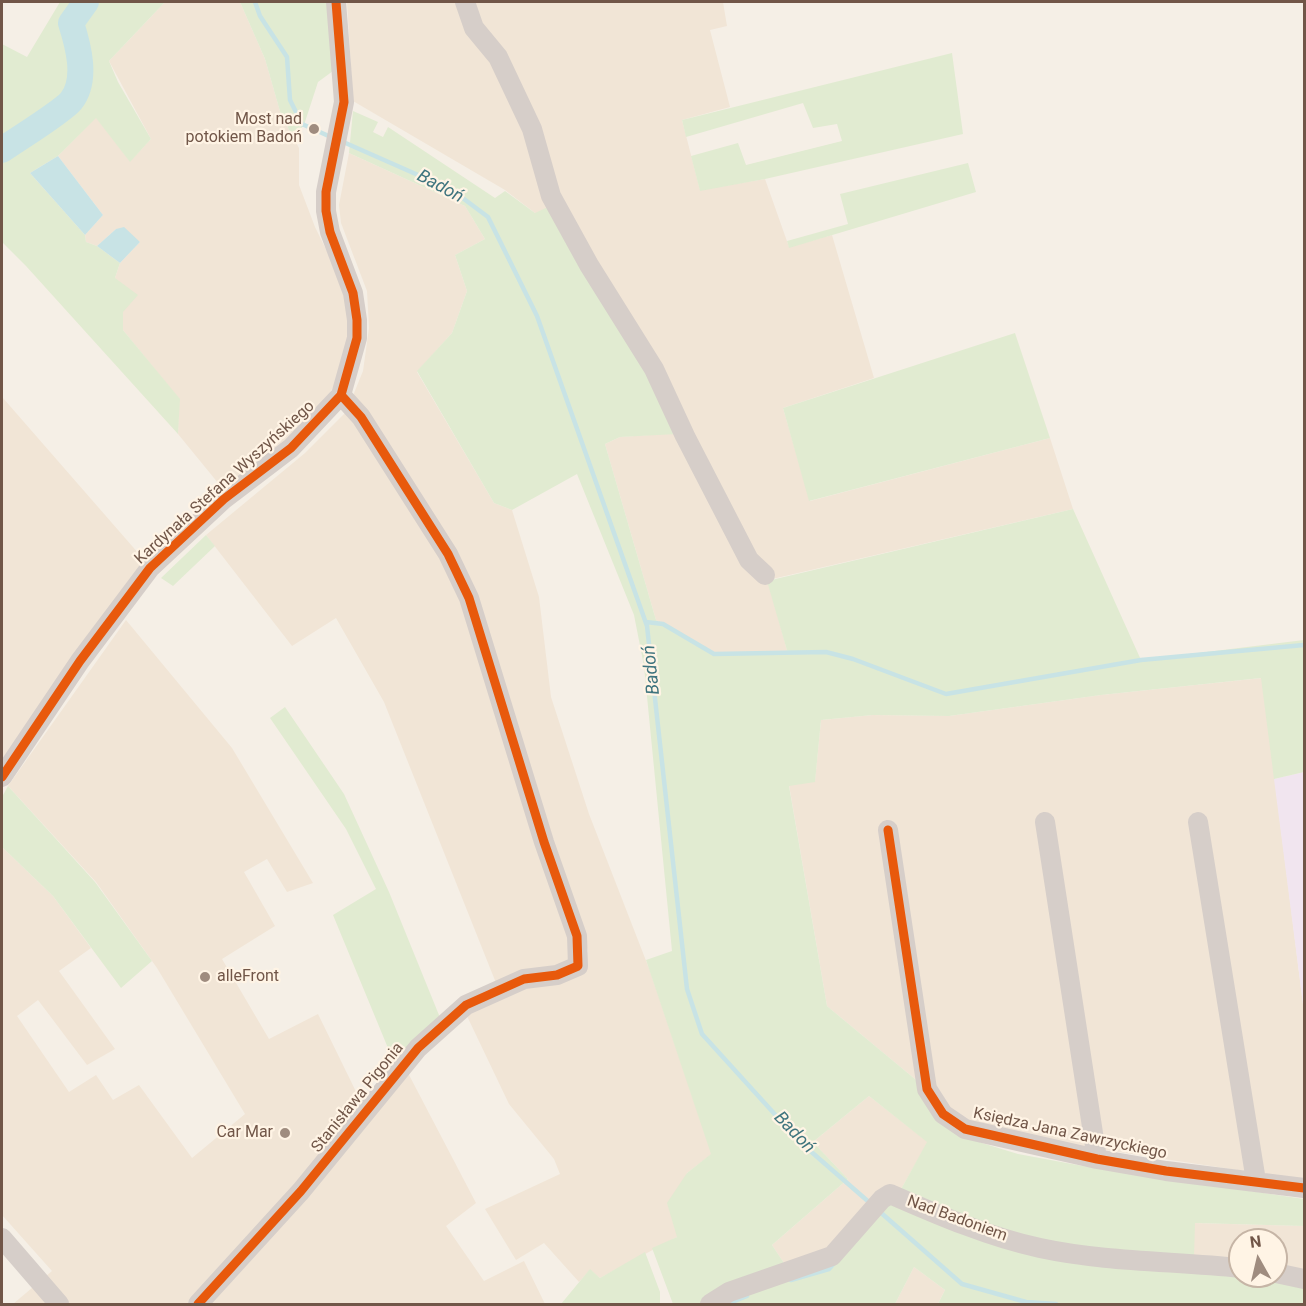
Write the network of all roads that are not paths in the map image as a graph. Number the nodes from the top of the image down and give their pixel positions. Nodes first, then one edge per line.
1 (336, 2) edge
2 (465, 2) edge
3 (341, 395) junction
4 (765, 575) dead end
5 (2, 777) edge
6 (1045, 822) dead end
7 (1198, 822) dead end
8 (888, 830) dead end
9 (1097, 1159) junction
10 (1256, 1181) junction
11 (1305, 1188) edge
12 (2, 1238) edge
13 (1228, 1267) edge
14 (1288, 1275) edge
15 (1305, 1279) edge
16 (59, 1305) edge
17 (198, 1305) edge
18 (710, 1305) edge

1 - 3 street, Kardynała Stefana Wyszyńskiego
2 - 4 street
3 - 5 street, Kardynała Stefana Wyszyńskiego
3 - 17 street, Stanisława Pigonia
6 - 9 street, Księdza Jana Zawrzyckiego
7 - 10 street
8 - 9 street, Księdza Jana Zawrzyckiego
9 - 10 street, Księdza Jana Zawrzyckiego
10 - 11 street, Księdza Jana Zawrzyckiego
12 - 16 street
13 - 18 street, Nad Badoniem
14 - 15 street

